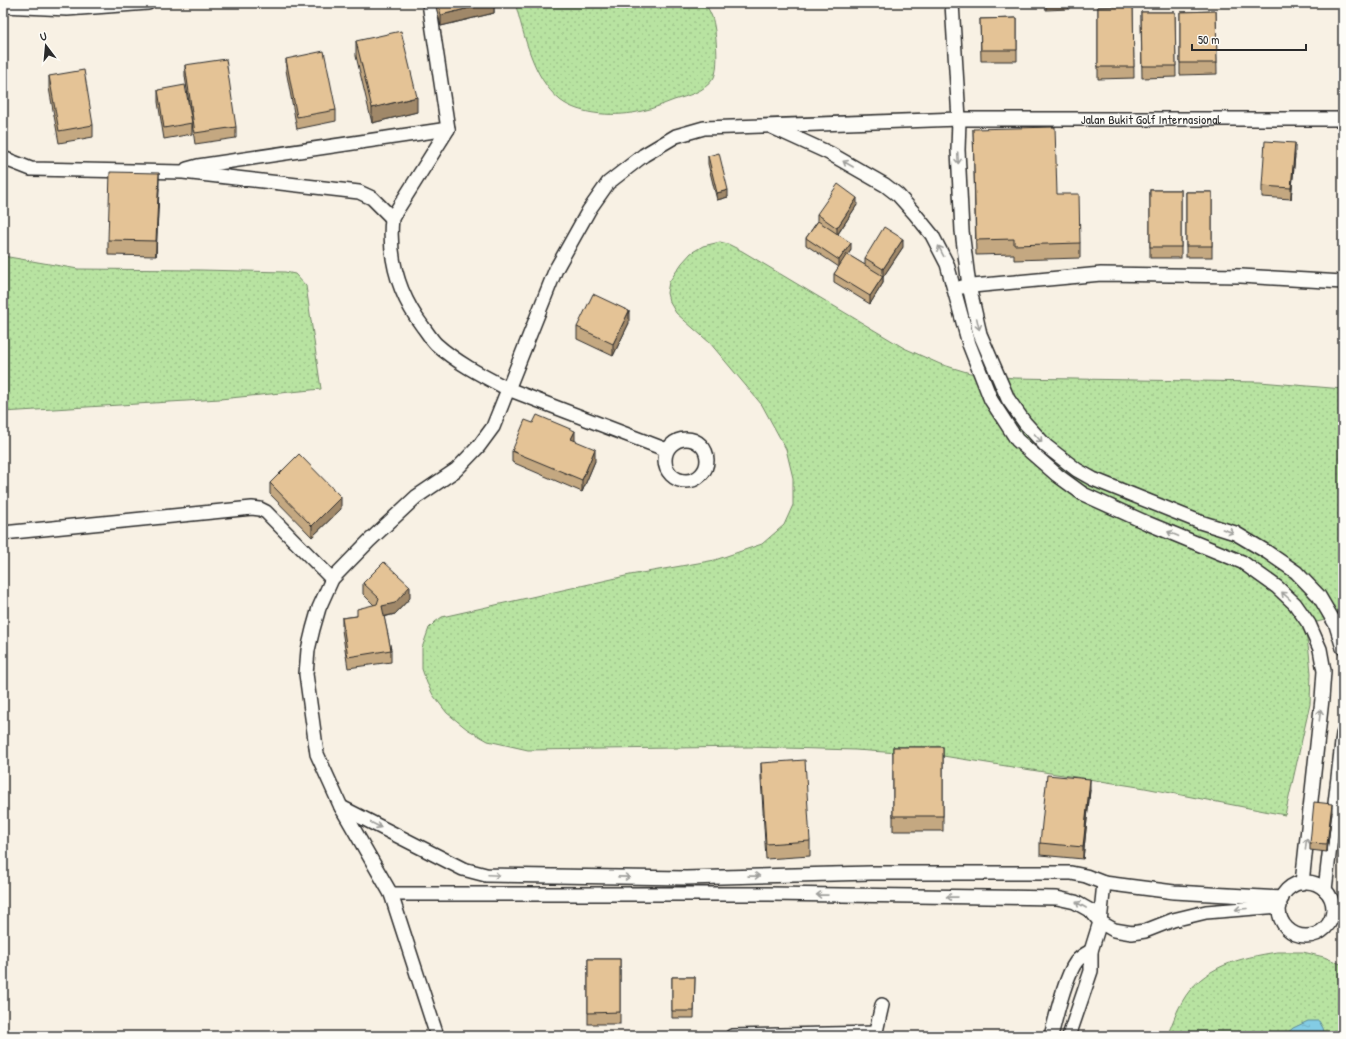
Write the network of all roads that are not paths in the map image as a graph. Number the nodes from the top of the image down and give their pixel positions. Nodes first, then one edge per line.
1 (148, 3) edge
2 (429, 3) edge
3 (952, 3) edge
4 (3, 6) edge
5 (959, 119) junction
6 (1343, 119) edge
7 (768, 126) junction
8 (448, 129) junction
9 (3, 158) edge
10 (183, 172) junction
11 (392, 218) junction
12 (1343, 282) edge
13 (969, 286) junction
14 (954, 288) junction
15 (508, 389) junction
16 (667, 450) dead end
17 (3, 533) edge
18 (332, 579) junction
19 (1343, 648) edge
20 (1343, 734) edge
21 (1342, 760) edge
22 (341, 807) junction
23 (1104, 883) junction
24 (1302, 883) junction
25 (1325, 890) junction
26 (391, 894) junction
27 (1281, 902) junction
28 (1338, 915) edge
29 (1100, 922) junction
30 (1091, 951) junction
31 (882, 1005) dead end
32 (875, 1035) edge
33 (437, 1036) edge
34 (732, 1036) edge
35 (1050, 1036) edge
36 (1069, 1036) edge

1 - 4 street
2 - 8 street
3 - 5 street
5 - 6 street, Jalan Bukit Golf Internasional
5 - 7 street, Jalan Bukit Golf Internasional
5 -> 13 street
14 -> 7 street
7 - 15 street, Jalan Bukit Golf Internasional
8 - 10 street
8 - 11 street
9 - 10 street
10 - 11 street
11 - 15 street
12 - 13 street
13 - 14 street
13 -> 19 street
24 -> 14 street
15 - 16 street
15 - 18 street, Jalan Bukit Golf Internasional
17 - 18 street
18 - 22 street
20 - 21 street
21 - 25 street
22 -> 23 street
22 - 26 street
23 - 27 street
23 - 29 street
24 - 25 street
24 - 27 street
25 - 28 street
29 -> 26 street
26 - 33 street
27 - 28 street
27 -> 29 street
29 - 30 street
30 - 35 street
30 - 36 street
31 - 32 street
32 - 34 street

